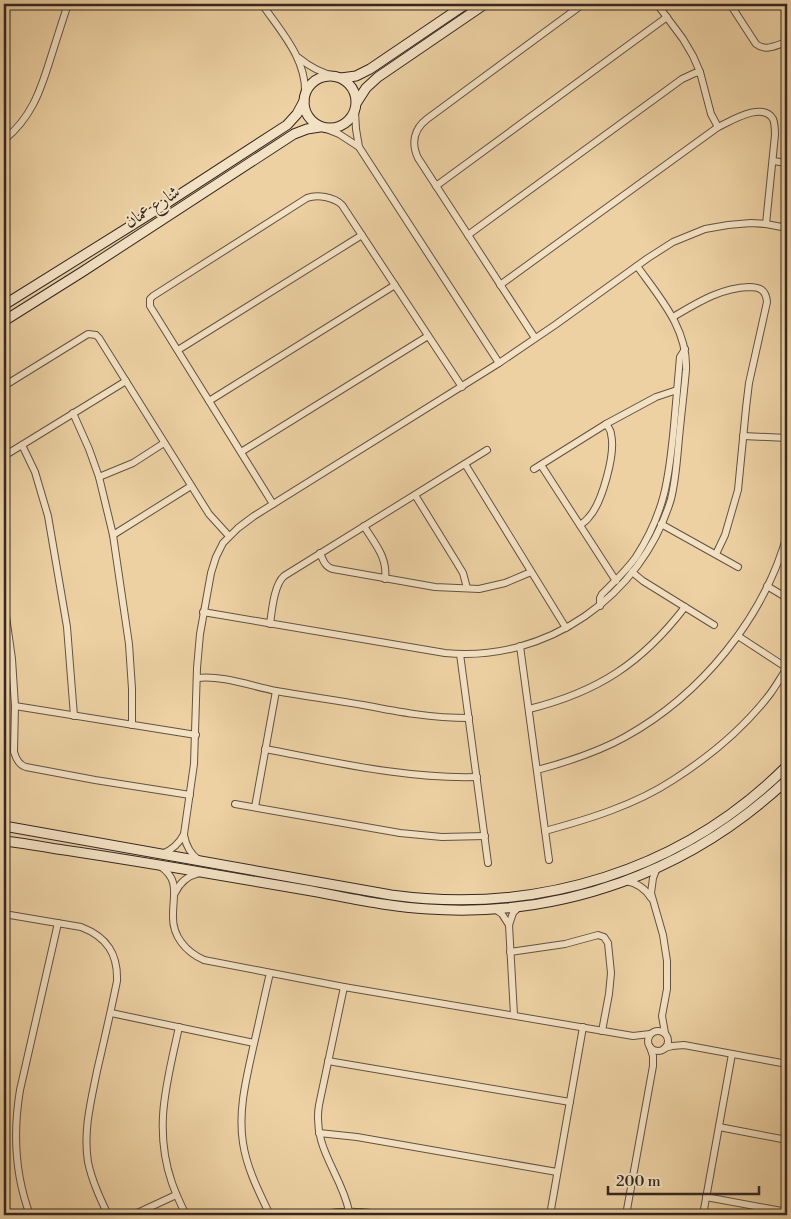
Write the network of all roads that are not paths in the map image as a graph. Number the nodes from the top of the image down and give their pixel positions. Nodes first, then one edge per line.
1 (68, 4) edge
2 (262, 4) edge
3 (466, 4) edge
4 (485, 4) edge
5 (583, 4) edge
6 (657, 4) edge
7 (730, 4) edge
8 (667, 17) junction
9 (787, 42) edge
10 (297, 56) junction
11 (700, 72) junction
12 (338, 77) junction
13 (304, 98) junction
14 (357, 102) junction
15 (355, 112) junction
16 (322, 127) junction
17 (718, 127) junction
18 (4, 140) edge
19 (359, 147) junction
20 (773, 161) junction
21 (787, 163) edge
22 (436, 186) junction
23 (766, 224) junction
24 (787, 228) edge
25 (362, 235) junction
26 (468, 235) junction
27 (637, 266) junction
28 (395, 285) junction
29 (500, 285) junction
30 (4, 305) edge
31 (673, 317) junction
32 (4, 321) edge
33 (428, 336) junction
34 (535, 338) junction
35 (685, 349) junction
36 (178, 350) junction
37 (499, 363) junction
38 (126, 380) junction
39 (4, 386) edge
40 (462, 387) junction
41 (677, 390) junction
42 (209, 401) junction
43 (73, 413) junction
44 (606, 424) junction
45 (743, 436) junction
46 (787, 438) edge
47 (164, 443) junction
48 (22, 444) junction
49 (487, 450) dead end
50 (241, 452) junction
51 (4, 456) edge
52 (465, 464) junction
53 (541, 464) junction
54 (534, 469) dead end
55 (99, 477) junction
56 (192, 486) junction
57 (415, 495) junction
58 (273, 504) junction
59 (661, 524) junction
60 (580, 525) junction
61 (364, 526) junction
62 (113, 535) junction
63 (787, 535) edge
64 (229, 536) junction
65 (320, 553) junction
66 (716, 554) junction
67 (738, 567) dead end
68 (531, 572) junction
69 (632, 572) junction
70 (385, 579) junction
71 (616, 581) junction
72 (767, 586) junction
73 (467, 588) junction
74 (787, 598) edge
75 (4, 602) edge
76 (600, 606) junction
77 (685, 607) junction
78 (204, 612) junction
79 (270, 624) junction
80 (714, 625) dead end
81 (566, 628) junction
82 (738, 636) junction
83 (520, 646) junction
84 (460, 654) junction
85 (787, 668) edge
86 (197, 678) junction
87 (276, 690) junction
88 (15, 706) junction
89 (529, 709) junction
90 (74, 716) junction
91 (469, 718) junction
92 (132, 725) junction
93 (196, 735) junction
94 (265, 749) junction
95 (787, 766) edge
96 (537, 770) junction
97 (477, 777) junction
98 (787, 780) edge
99 (190, 795) junction
100 (236, 804) dead end
101 (255, 807) junction
102 (4, 826) edge
103 (545, 831) junction
104 (184, 834) junction
105 (485, 836) junction
106 (4, 841) edge
107 (161, 854) junction
108 (549, 860) dead end
109 (202, 861) junction
110 (488, 863) dead end
111 (159, 865) junction
112 (632, 868) junction
113 (657, 868) junction
114 (200, 872) junction
115 (626, 881) junction
116 (611, 886) junction
117 (175, 894) junction
118 (652, 899) junction
119 (519, 907) junction
120 (495, 909) junction
121 (4, 914) edge
122 (58, 923) junction
123 (509, 925) junction
124 (510, 952) junction
125 (270, 973) junction
126 (344, 987) junction
127 (111, 1012) junction
128 (514, 1015) junction
129 (662, 1016) junction
130 (180, 1027) junction
131 (583, 1027) junction
132 (602, 1031) junction
133 (652, 1033) junction
134 (665, 1034) junction
135 (633, 1036) junction
136 (254, 1043) junction
137 (684, 1045) junction
138 (650, 1046) junction
139 (663, 1049) junction
140 (732, 1054) junction
141 (328, 1061) junction
142 (787, 1064) edge
143 (653, 1066) junction
144 (570, 1102) junction
145 (719, 1127) junction
146 (319, 1133) junction
147 (787, 1140) edge
148 (558, 1172) junction
149 (176, 1195) junction
150 (706, 1197) junction
151 (349, 1211) junction
152 (787, 1212) edge
153 (324, 1214) dead end
154 (30, 1215) edge
155 (108, 1215) edge
156 (133, 1215) edge
157 (186, 1215) edge
158 (270, 1215) edge
159 (390, 1215) edge
160 (550, 1215) edge
161 (626, 1215) edge
162 (703, 1215) edge

1 - 18 street
2 - 10 street
3 - 12 street
4 - 14 street
5 - 22 street
6 - 8 street
7 - 9 street
8 - 11 street
8 - 22 street
10 - 12 street
10 - 13 street
11 - 17 street
11 - 26 street
12 - 13 street
12 - 14 street
13 - 16 street
13 - 30 street, شارع عمان
14 - 15 street
15 - 16 street
15 - 19 street
16 - 19 street
16 - 32 street, شارع عمان
17 - 20 street
17 - 29 street
19 - 37 street
20 - 21 street
20 - 23 street
22 - 26 street
23 - 24 street
23 - 27 street
25 - 28 street
25 - 36 street
25 - 36 street
26 - 29 street
27 - 31 street
27 - 34 street
28 - 33 street
28 - 42 street
29 - 34 street
31 - 35 street
31 - 45 street
33 - 40 street
33 - 50 street
34 - 37 street
35 - 41 street
35 - 59 street
36 - 42 street
37 - 40 street
38 - 39 street
38 - 43 street
38 - 47 street
40 - 58 street
41 - 44 street
41 - 71 street
42 - 50 street
43 - 48 street
43 - 55 street
44 - 53 street
44 - 60 street
45 - 46 street
45 - 66 street
47 - 55 street
47 - 56 street
48 - 51 street
48 - 90 street
49 - 52 street
50 - 58 street
52 - 57 street
52 - 68 street
53 - 54 street
53 - 60 street
55 - 62 street
56 - 62 street
56 - 64 street
57 - 61 street
57 - 73 street
58 - 64 street
59 - 66 street
59 - 69 street
60 - 71 street
61 - 65 street
61 - 70 street
62 - 92 street
63 - 72 street
64 - 78 street
65 - 70 street
65 - 79 street
66 - 67 street
68 - 73 street
68 - 81 street
69 - 76 street
69 - 77 street
70 - 73 street
71 - 76 street
72 - 74 street
72 - 82 street
75 - 88 street
76 - 81 street
77 - 80 street
77 - 89 street
78 - 79 street
78 - 86 street
79 - 84 street
81 - 83 street
82 - 85 street
82 - 96 street
83 - 84 street
83 - 89 street
84 - 91 street
85 - 103 street
86 - 87 street
86 - 93 street
87 - 91 street
87 - 94 street
88 - 90 street
88 - 99 street
89 - 96 street
90 - 92 street
91 - 97 street
92 - 93 street
93 - 99 street
94 - 97 street
94 - 101 street
95 - 112 street
96 - 103 street
97 - 105 street
98 - 113 street
99 - 104 street
100 - 101 street
101 - 105 street
102 - 107 street
103 - 108 street
104 - 107 street
104 - 109 street
105 - 110 street
106 - 111 street
107 - 109 street
109 - 112 street
111 - 114 street
111 - 117 street
112 - 116 street
113 - 115 street
113 - 118 street
114 - 117 street
114 - 120 street
115 - 116 street
115 - 118 street
116 - 119 street
117 - 125 street
118 - 129 street
119 - 120 street
119 - 123 street
120 - 123 street
121 - 122 street
122 - 127 street
122 - 154 street
123 - 124 street
124 - 128 street
124 - 132 street
125 - 126 street
125 - 136 street
126 - 128 street
126 - 141 street
127 - 130 street
127 - 155 street
128 - 131 street
129 - 133 street
129 - 134 street
130 - 136 street
130 - 149 street
131 - 132 street
131 - 144 street
132 - 135 street
133 - 134 street
133 - 135 street
133 - 138 street
134 - 137 street
134 - 139 street
135 - 138 street
136 - 158 street
137 - 139 street
137 - 140 street
138 - 139 street
138 - 143 street
139 - 143 street
140 - 142 street
140 - 145 street
141 - 144 street
141 - 146 street
143 - 161 street
144 - 148 street
145 - 147 street
145 - 150 street
146 - 148 street
146 - 151 street
148 - 160 street
149 - 156 street
149 - 157 street
150 - 152 street
150 - 162 street
151 - 153 street
151 - 159 street

